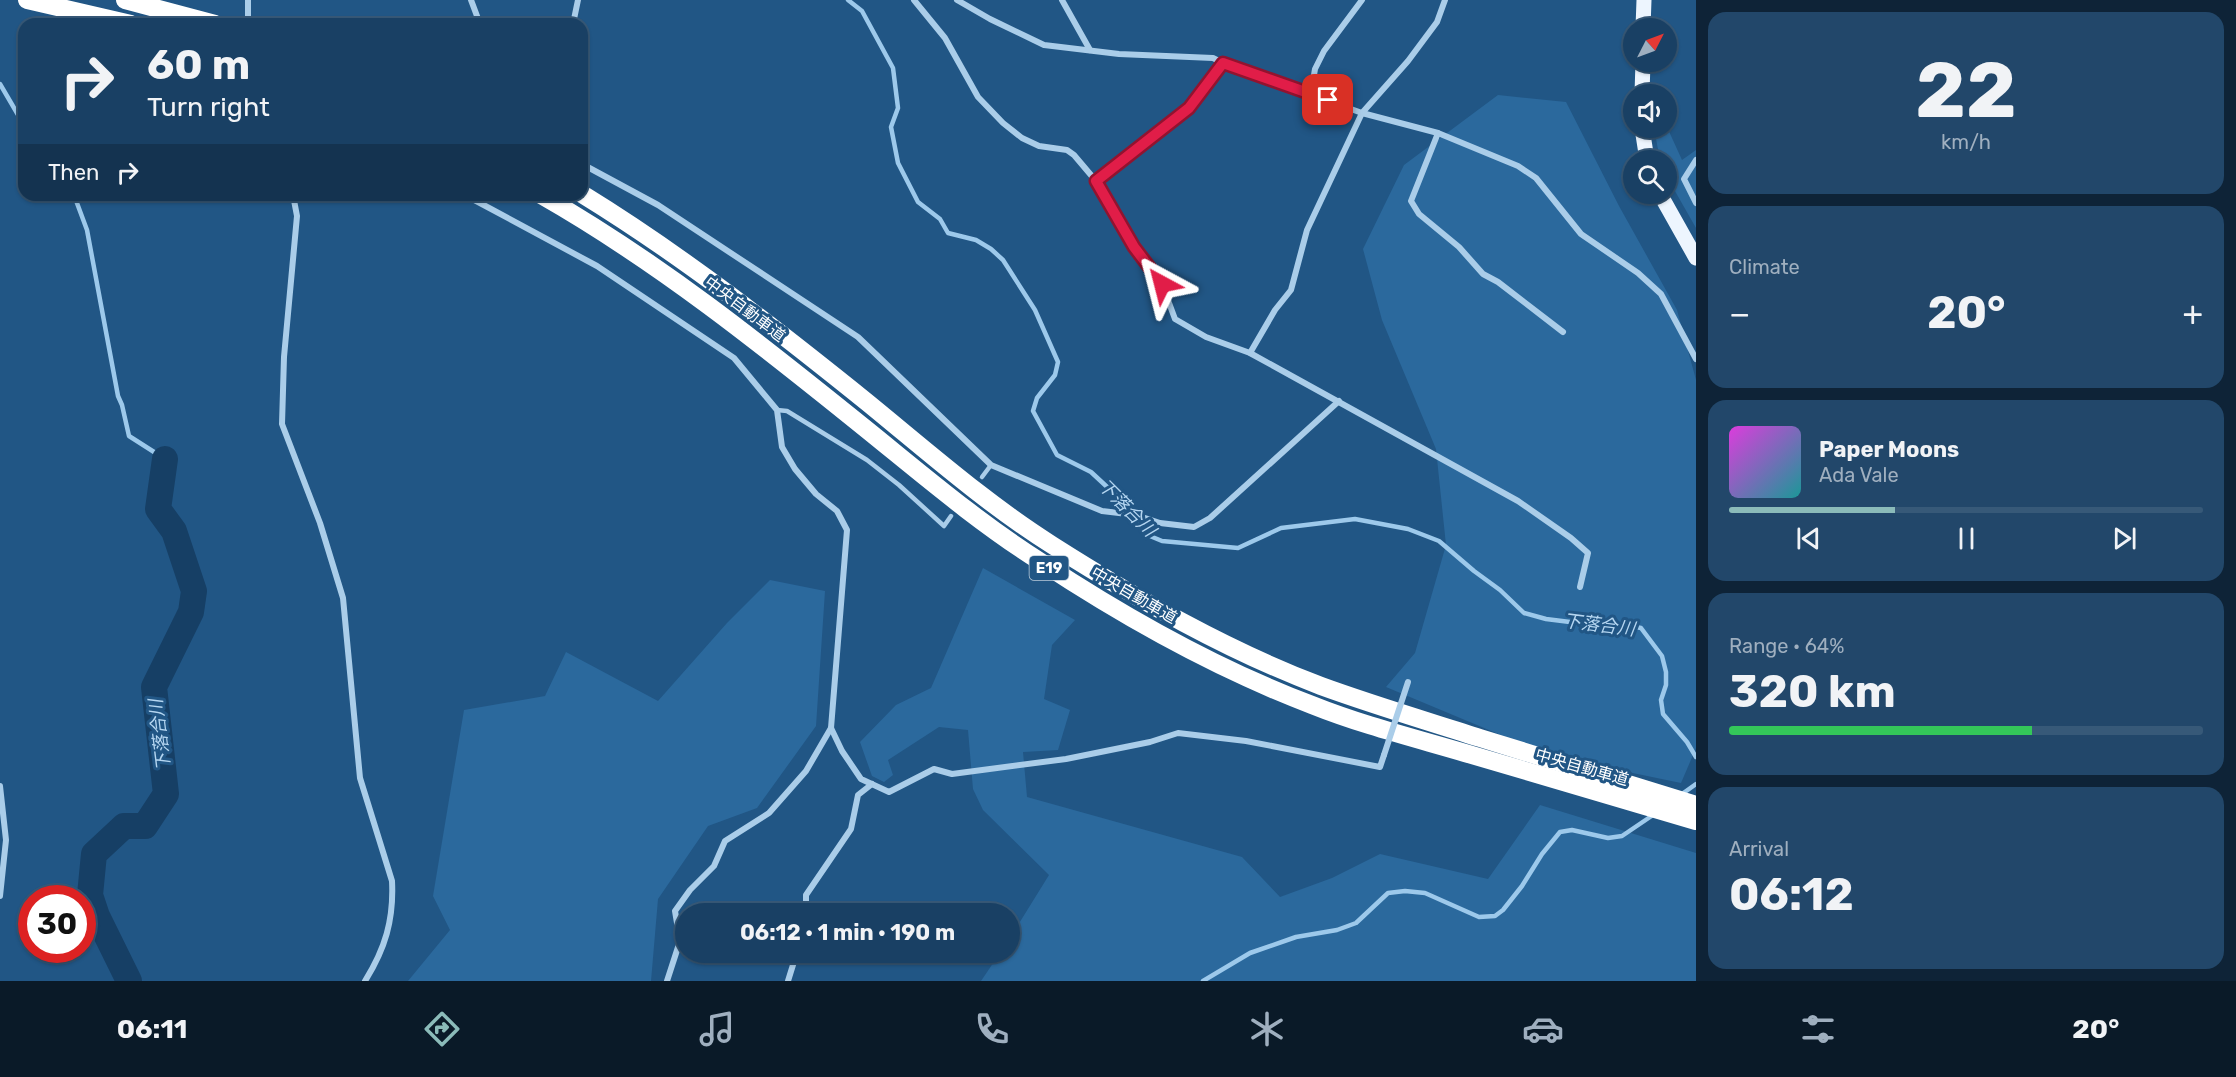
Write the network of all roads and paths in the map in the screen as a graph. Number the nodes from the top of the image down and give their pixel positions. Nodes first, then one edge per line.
1 (27, 0) edge
2 (125, 0) edge
3 (249, 0) edge
4 (471, 0) edge
5 (578, 0) edge
6 (914, 0) edge
7 (957, 0) edge
8 (1062, 0) edge
9 (1362, 0) edge
10 (1445, 0) edge
11 (1644, 0) edge
12 (104, 18) edge
13 (192, 18) edge
14 (248, 18) edge
15 (478, 18) edge
16 (574, 18) edge
17 (1643, 18) edge
18 (1090, 50) junction
19 (1223, 63) junction
20 (1311, 93) junction
21 (1362, 113) junction
22 (1438, 133) junction
23 (1696, 160) edge
24 (588, 167) edge
25 (1096, 181) junction
26 (588, 198) edge
27 (294, 201) edge
28 (476, 201) edge
29 (551, 201) edge
30 (1696, 203) edge
31 (1666, 204) edge
32 (1696, 258) edge
33 (1563, 332) dead end
34 (1250, 353) junction
35 (1696, 359) edge
36 (1339, 401) junction
37 (777, 410) junction
38 (991, 465) junction
39 (982, 477) dead end
40 (951, 516) dead end
41 (1580, 587) dead end
42 (1408, 682) dead end
43 (831, 728) junction
44 (872, 784) junction
45 (0, 786) edge
46 (1633, 794) junction
47 (1696, 805) edge
48 (1696, 821) edge
49 (0, 896) edge
50 (806, 903) edge
51 (794, 963) edge
52 (365, 981) edge
53 (667, 981) edge
54 (788, 981) edge

1 - 12 highway
2 - 13 highway
3 - 14 street
4 - 15 street
5 - 16 street
6 - 25 street
7 - 18 street
8 - 18 street
9 - 20 street
10 - 21 street
11 - 17 main road
18 - 19 street
19 - 20 street
19 - 25 street
20 - 21 street
21 - 22 street
21 - 34 street
22 - 33 street
22 - 35 street
23 - 30 street
24 - 38 street
25 - 34 street
26 - 46 highway, 中央自動車道 / E19
27 - 52 street
28 - 37 street
29 - 46 highway, 中央自動車道 / E19
31 - 32 main road
34 - 36 street
36 - 38 street
36 - 41 street
37 - 40 lane
37 - 43 street
38 - 39 lane
42 - 44 street, bridge
43 - 44 street
43 - 53 street
44 - 50 street
45 - 49 street
46 - 47 highway, 中央自動車道 / E19
46 - 48 highway, 中央自動車道 / E19
51 - 54 street

